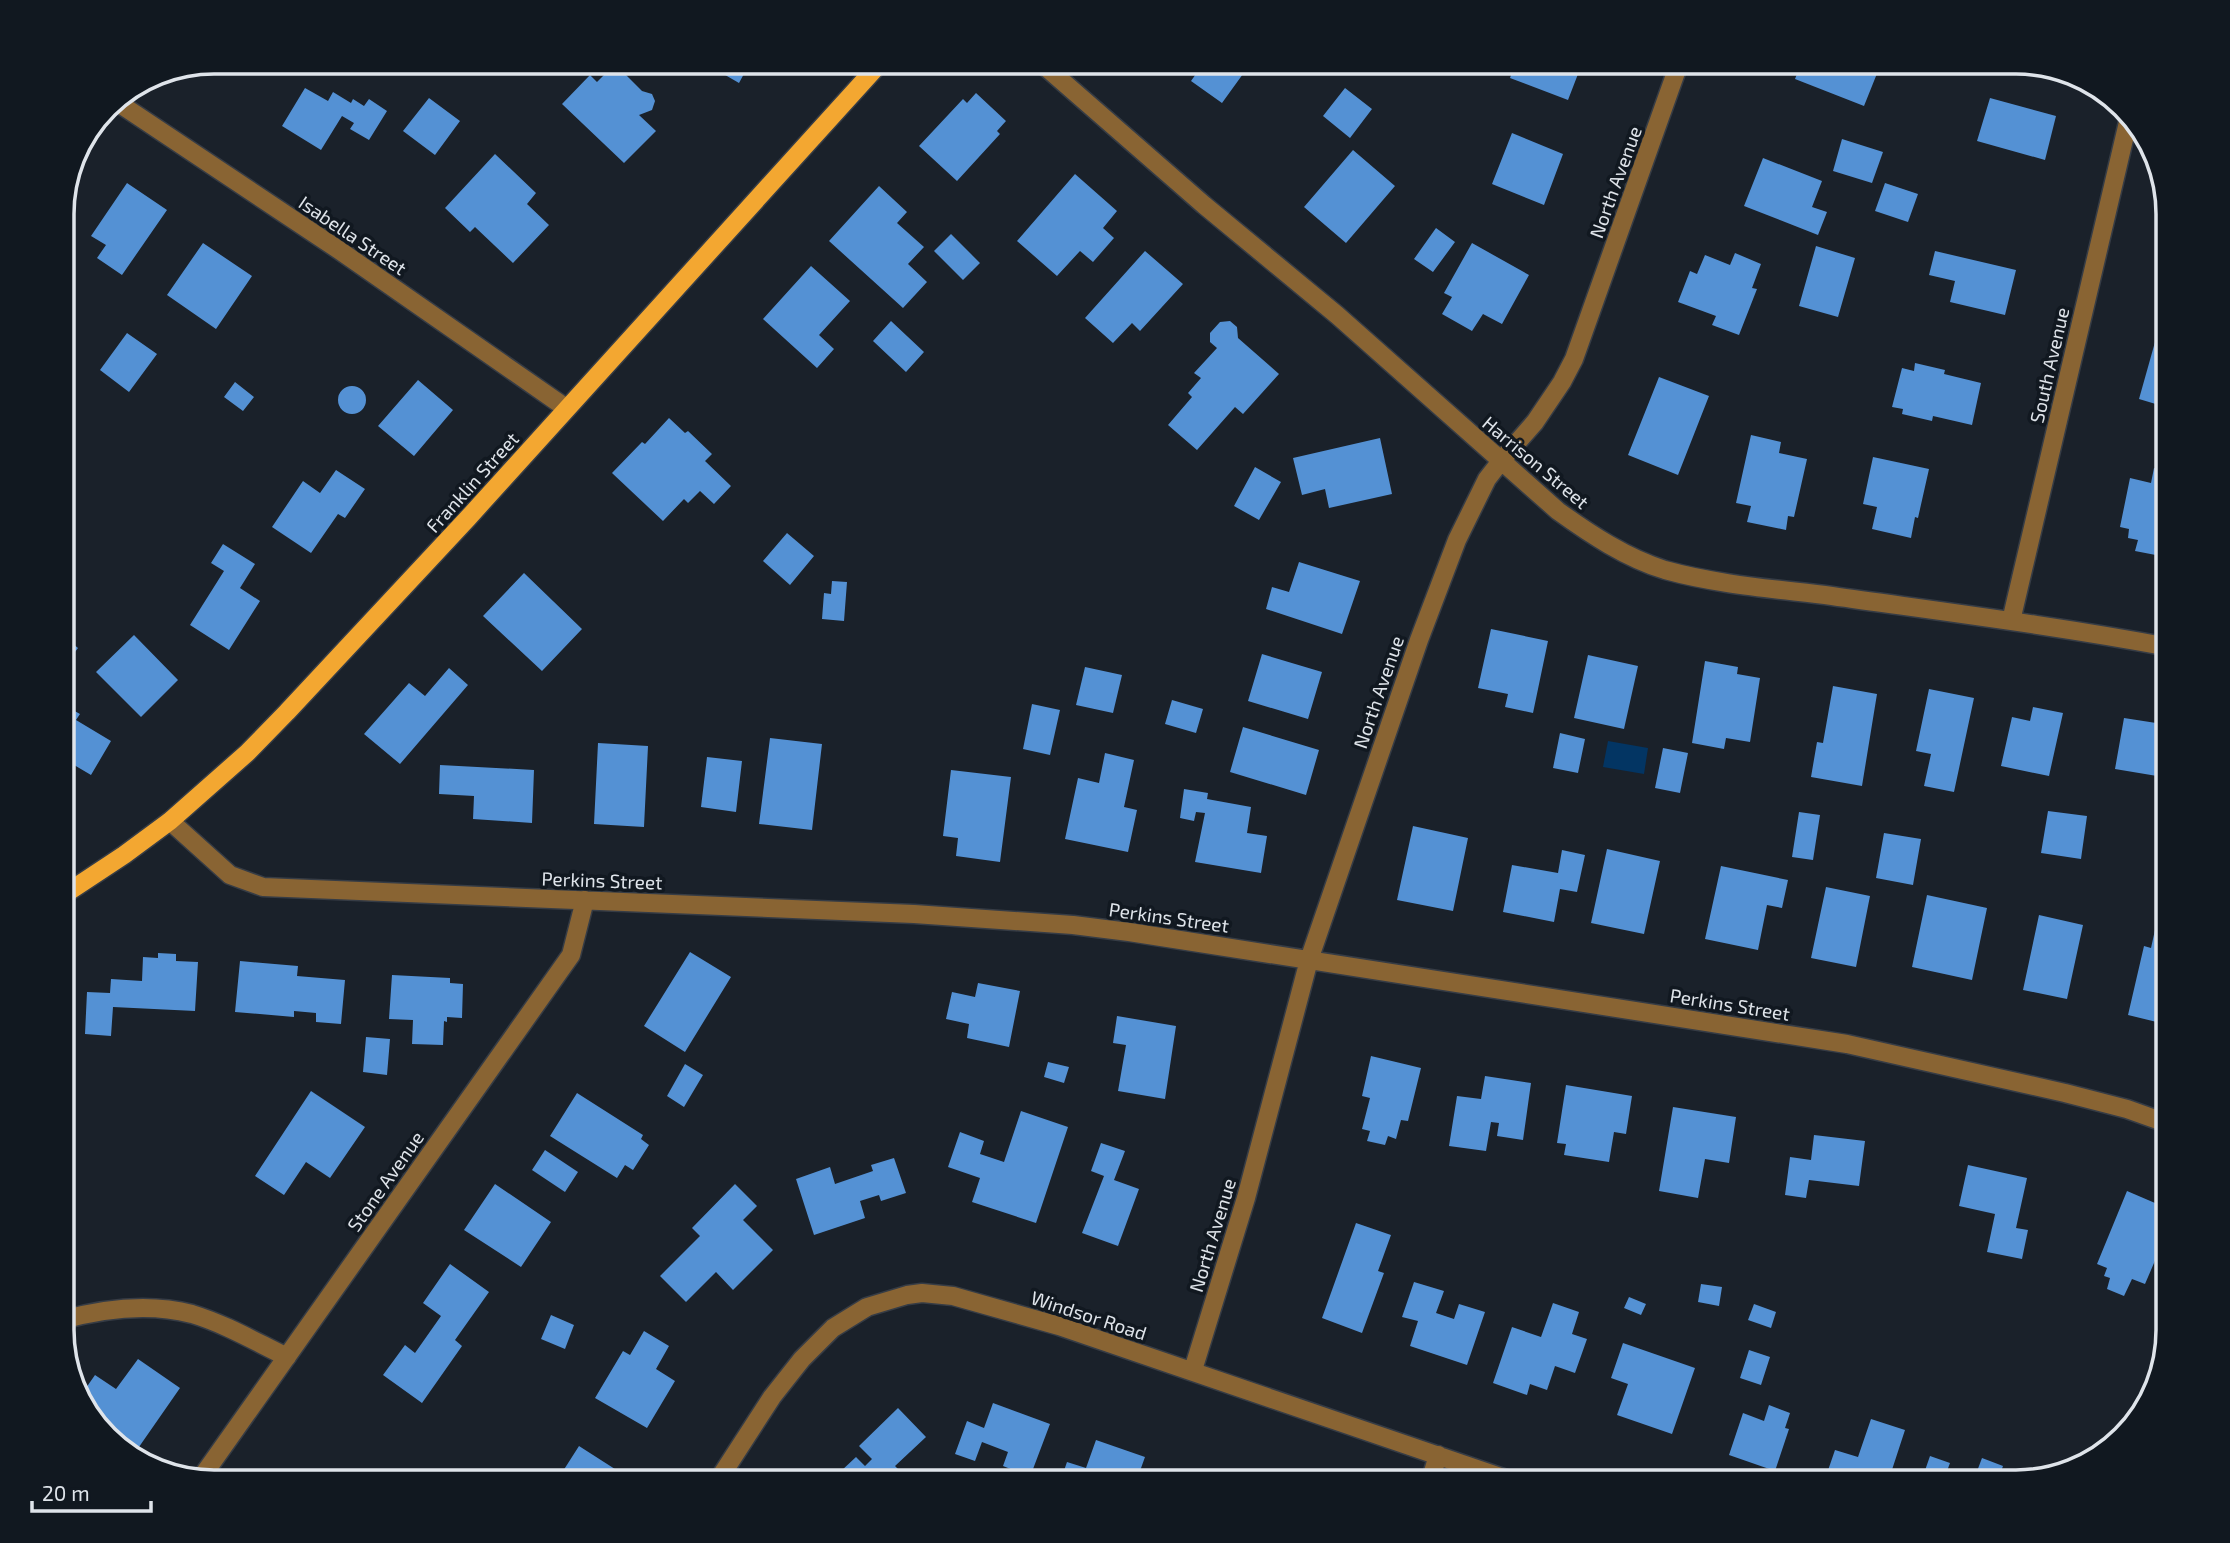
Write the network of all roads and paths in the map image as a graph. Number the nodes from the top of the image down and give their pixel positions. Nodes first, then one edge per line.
1 (870, 74) edge
2 (1054, 74) edge
3 (1675, 74) edge
4 (123, 106) edge
5 (2127, 128) edge
6 (566, 408) junction
7 (1501, 461) junction
8 (2011, 621) junction
9 (2156, 645) edge
10 (170, 821) junction
11 (74, 888) edge
12 (585, 900) junction
13 (1309, 960) junction
14 (2156, 1120) edge
15 (74, 1317) edge
16 (287, 1357) junction
17 (1193, 1370) junction
18 (1438, 1455) junction
19 (207, 1469) edge
20 (725, 1470) edge
21 (1434, 1470) edge
22 (1481, 1470) edge

1 - 6 main road, Franklin Street
2 - 7 street, Harrison Street
3 - 7 street, North Avenue
4 - 6 street, Isabella Street
5 - 8 street, South Avenue
6 - 10 main road, Franklin Street
7 - 8 street, Harrison Street
7 - 13 street, North Avenue
8 - 9 street, Harrison Street
10 - 11 main road, Franklin Street
10 - 12 street, Perkins Street
12 - 13 street, Perkins Street
12 - 16 street, Stone Avenue
13 - 14 street, Perkins Street
13 - 17 street, North Avenue
15 - 16 street
16 - 19 street, Stone Avenue
17 - 18 street, Windsor Road
17 - 20 street, Windsor Road
18 - 21 street
18 - 22 street, Windsor Road

